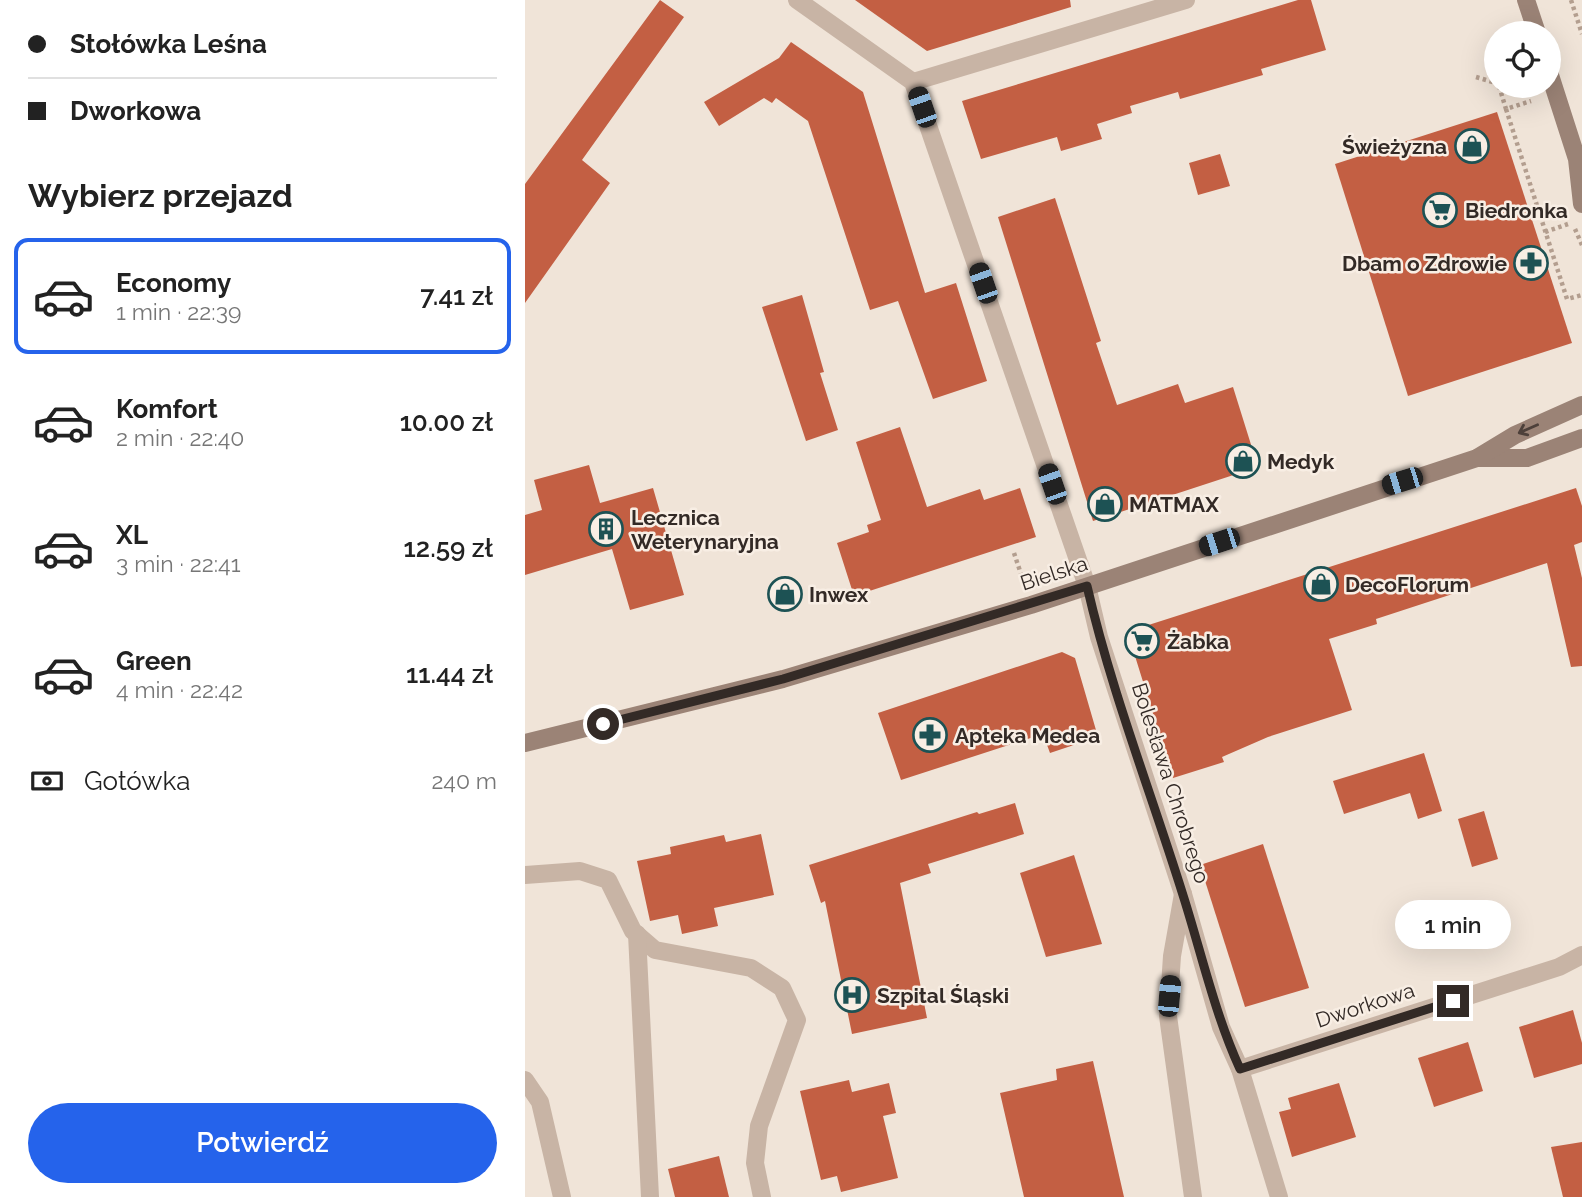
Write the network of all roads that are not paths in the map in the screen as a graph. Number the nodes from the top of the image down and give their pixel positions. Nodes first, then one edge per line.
1 (797, 0) edge
2 (1186, 0) edge
3 (1526, 0) edge
4 (1533, 21) edge
5 (913, 82) junction
6 (1558, 98) edge
7 (1580, 162) edge
8 (1582, 204) edge
9 (1582, 405) edge
10 (1582, 438) edge
11 (1477, 458) junction
12 (1087, 586) junction
13 (525, 743) edge
14 (525, 875) edge
15 (1183, 894) junction
16 (637, 934) junction
17 (1582, 955) edge
18 (1240, 1069) junction
19 (525, 1080) edge
20 (562, 1197) edge
21 (650, 1197) edge
22 (762, 1197) edge
23 (1193, 1197) edge
24 (1279, 1197) edge

1 - 5 street
2 - 5 street
3 - 4 street
5 - 12 street, Bolesława Chrobrego
6 - 7 street
7 - 8 street
9 -> 11 street, Bielska
10 - 11 street
11 - 12 street, Bielska
12 - 13 street, Bielska
12 - 15 street, Bolesława Chrobrego
14 - 16 street
15 - 18 street, Bolesława Chrobrego
15 - 23 street
16 - 21 street
16 - 22 street
17 - 18 street, Dworkowa
18 - 24 street, Bolesława Chrobrego
19 - 20 street

